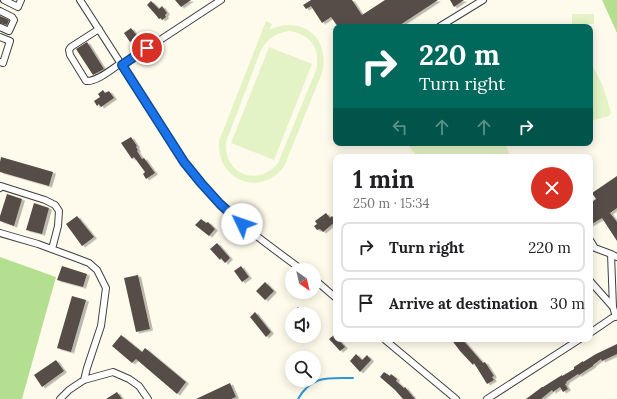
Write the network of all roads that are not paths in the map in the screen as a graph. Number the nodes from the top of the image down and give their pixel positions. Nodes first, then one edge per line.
1 (4, 0) edge
2 (21, 0) edge
3 (80, 0) edge
4 (220, 0) edge
5 (483, 0) edge
6 (0, 11) edge
7 (444, 24) edge
8 (0, 27) edge
9 (99, 28) junction
10 (0, 37) edge
11 (0, 62) edge
12 (122, 64) junction
13 (0, 187) edge
14 (0, 233) edge
15 (593, 245) edge
16 (595, 248) joint
17 (52, 249) junction
18 (614, 255) edge
19 (293, 263) edge
20 (321, 285) edge
21 (593, 285) edge
22 (333, 295) edge
23 (613, 308) junction
24 (617, 316) edge
25 (593, 330) edge
26 (388, 342) edge
27 (575, 342) edge
28 (84, 380) junction
29 (60, 399) edge
30 (148, 399) edge
31 (456, 399) edge
32 (487, 399) edge

1 - 2 street
3 - 9 street
4 - 12 street
5 - 7 street
6 - 8 street
9 - 12 street
9 - 12 street
10 - 11 street
12 - 19 street
13 - 17 street
14 - 17 street
15 - 16 street
16 - 18 street
17 - 28 street
18 - 23 street
20 - 22 street
21 - 23 street
23 - 24 street
24 - 25 street
26 - 31 street
27 - 32 street
28 - 29 street
28 - 30 street

